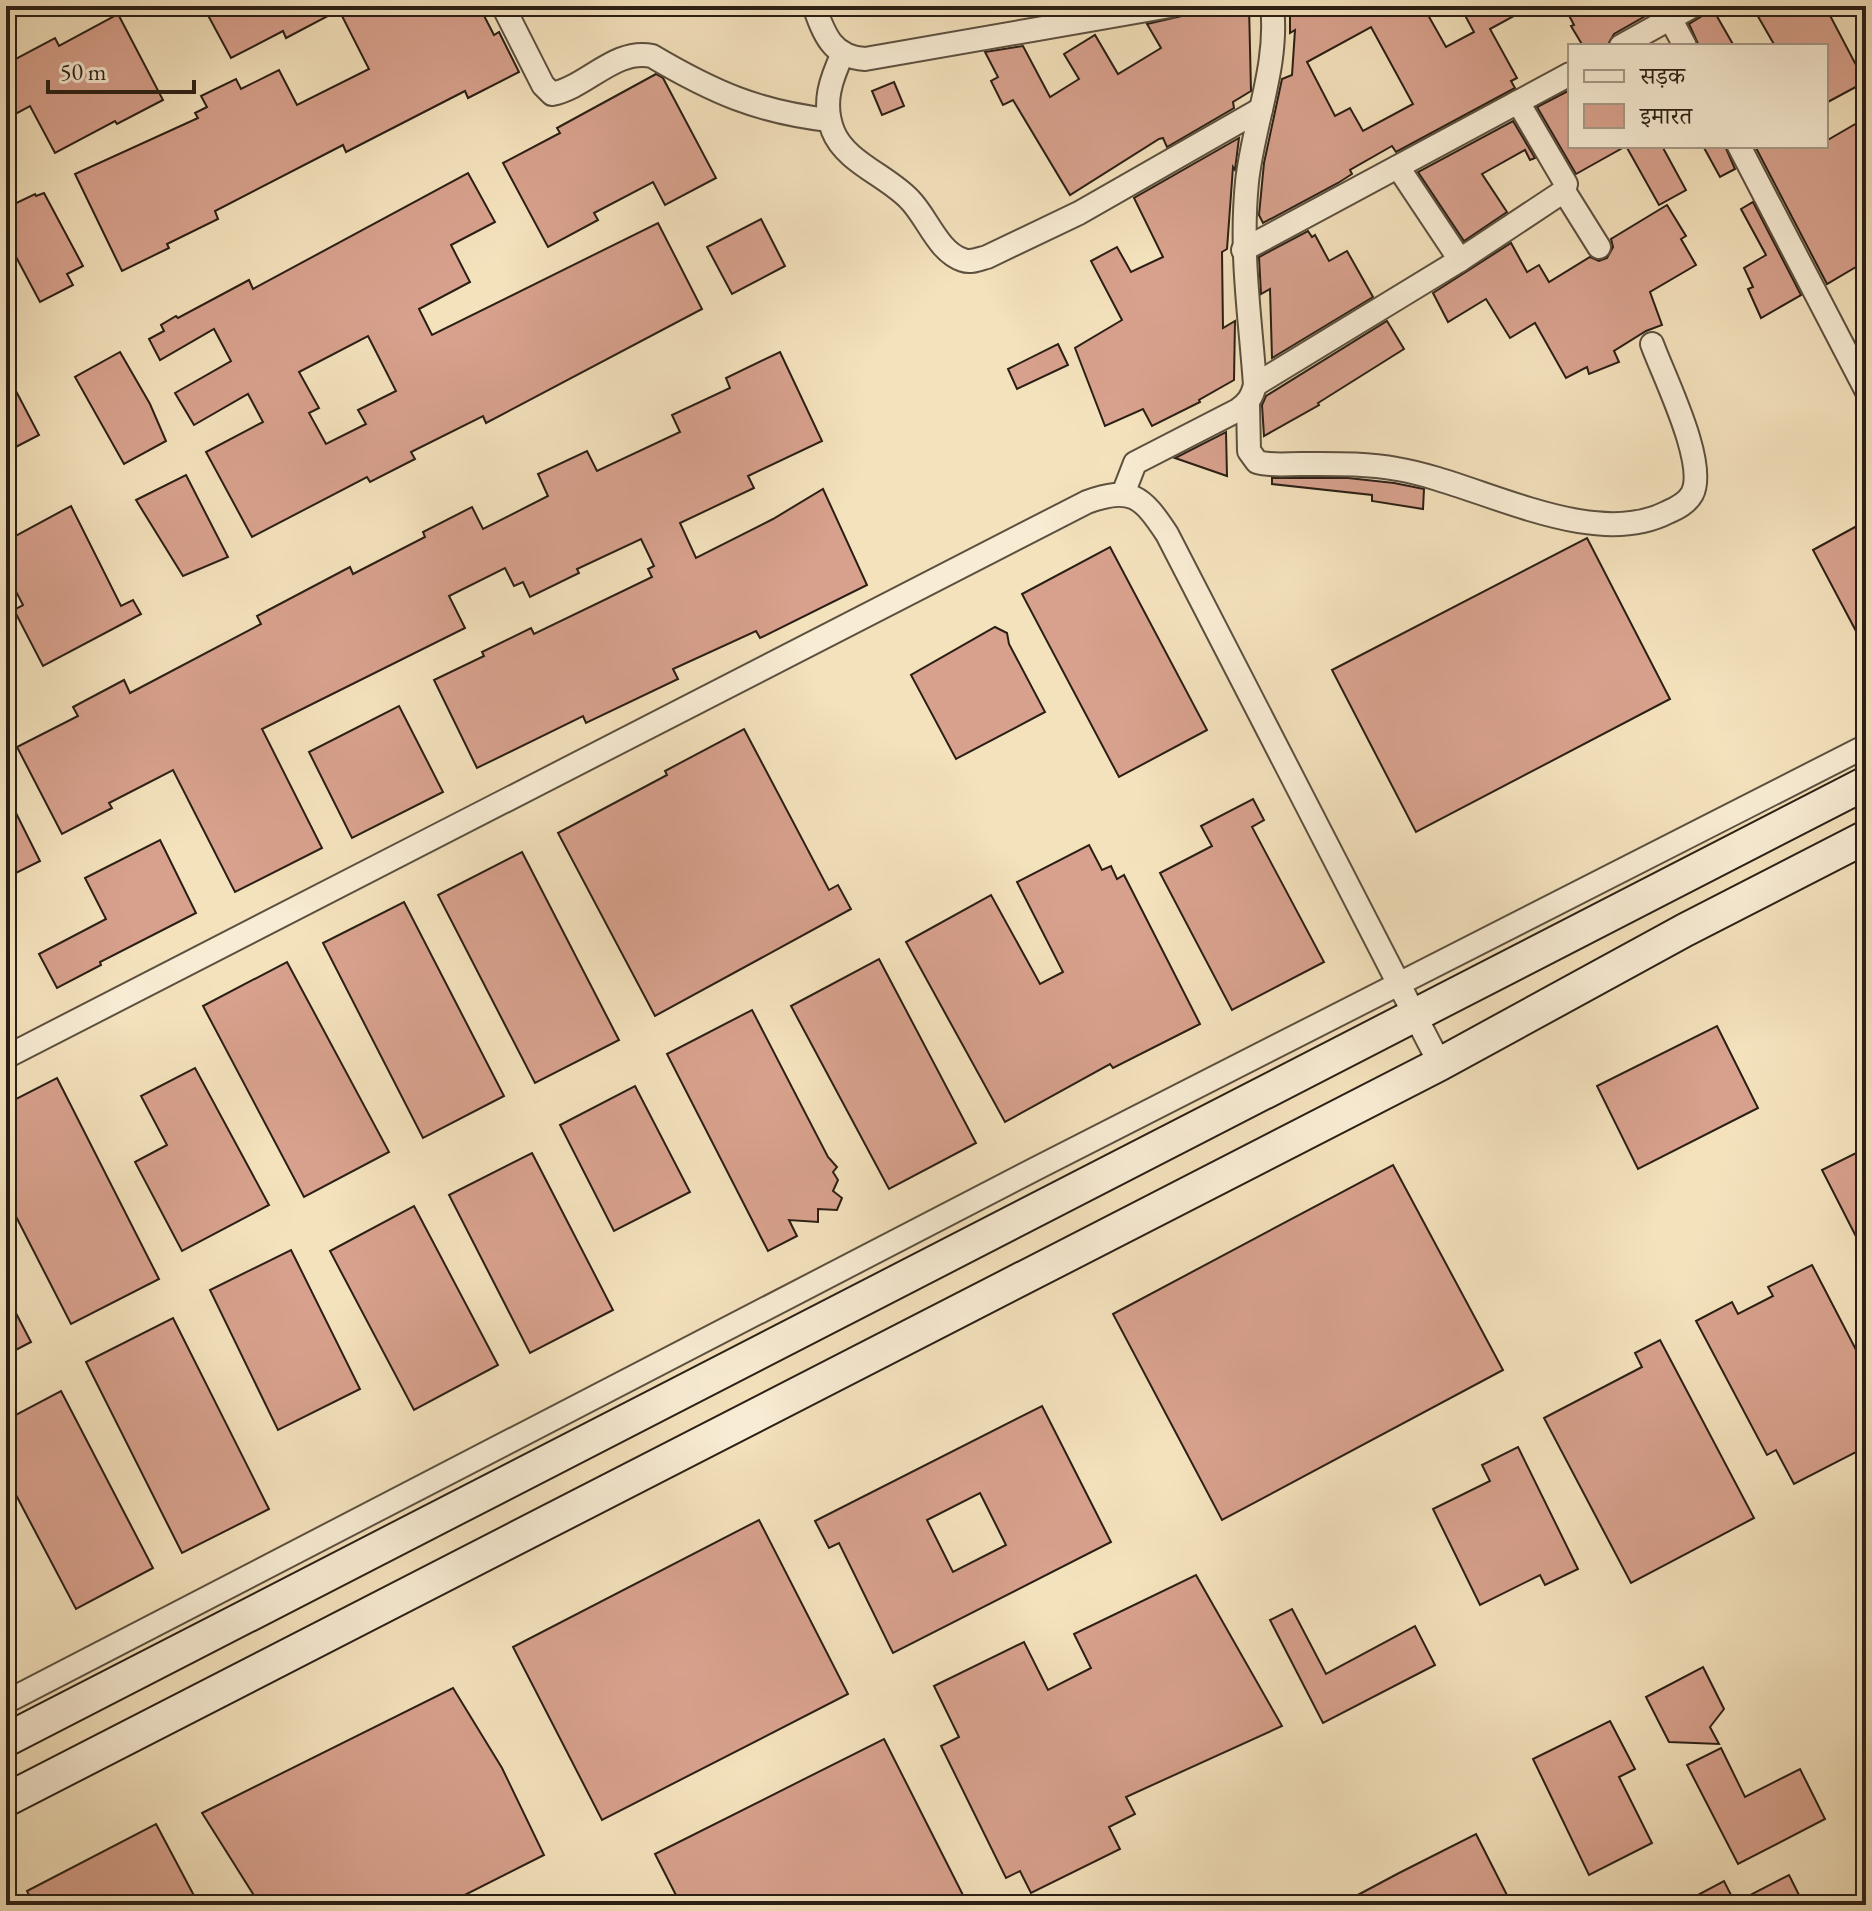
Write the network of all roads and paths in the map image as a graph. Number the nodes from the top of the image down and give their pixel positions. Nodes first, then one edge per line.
1 (503, 6) edge
2 (814, 6) edge
3 (1170, 6) edge
4 (1272, 6) edge
5 (1693, 6) edge
6 (1670, 18) junction
7 (1624, 44) edge
8 (1684, 44) edge
9 (843, 53) junction
10 (1568, 75) edge
11 (1518, 102) junction
12 (1261, 109) junction
13 (829, 120) junction
14 (1740, 148) edge
15 (1398, 167) junction
16 (1564, 191) junction
17 (1599, 247) dead end
18 (1243, 250) junction
19 (1460, 260) junction
20 (1652, 344) dead end
21 (1866, 390) edge
22 (1251, 394) junction
23 (1123, 494) junction
24 (1866, 746) edge
25 (1866, 783) edge
26 (1866, 837) edge
27 (1397, 986) junction
28 (1412, 1015) junction
29 (6, 1057) edge
30 (1440, 1064) junction
31 (6, 1702) edge
32 (6, 1740) edge
33 (6, 1800) edge

1 - 13 street
2 - 9 street
3 - 9 street
4 - 12 street
5 - 6 street
6 - 7 street
6 - 8 street
9 - 13 street
10 - 11 street
11 - 15 street
11 - 16 street
12 - 13 street
12 - 18 street
14 - 21 street
15 - 18 street
15 - 19 street
16 - 17 street
16 - 19 street
18 - 22 street
19 - 22 street
20 - 22 street
22 - 23 street
23 - 27 street
23 - 29 street
24 - 27 street
25 - 28 main road
26 - 30 main road
27 - 28 street
27 - 31 street
28 - 30 street
28 - 32 main road
30 - 33 main road

